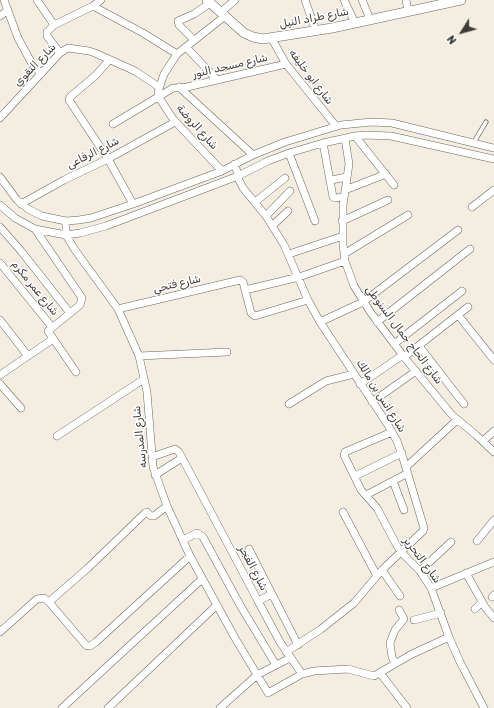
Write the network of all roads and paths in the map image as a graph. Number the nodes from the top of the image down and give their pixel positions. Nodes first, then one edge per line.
1 (4, 0) edge
2 (37, 0) edge
3 (235, 0) edge
4 (304, 0) edge
5 (344, 0) edge
6 (362, 0) edge
7 (406, 0) edge
8 (461, 0) edge
9 (95, 2) edge
10 (209, 2) edge
11 (8, 10) junction
12 (408, 11) junction
13 (223, 14) junction
14 (0, 16) edge
15 (370, 19) junction
16 (355, 22) junction
17 (54, 25) junction
18 (316, 31) junction
19 (272, 38) junction
20 (194, 40) junction
21 (186, 47) junction
22 (60, 53) junction
23 (177, 54) junction
24 (110, 60) junction
25 (286, 64) junction
26 (41, 74) junction
27 (217, 80) junction
28 (159, 87) junction
29 (179, 87) junction
30 (157, 97) junction
31 (0, 118) edge
32 (176, 122) junction
33 (486, 122) dead end
34 (113, 124) dead end
35 (336, 126) junction
36 (355, 136) junction
37 (345, 138) junction
38 (474, 142) junction
39 (323, 143) junction
40 (494, 148) edge
41 (289, 153) junction
42 (253, 155) junction
43 (108, 159) junction
44 (494, 159) edge
45 (235, 164) junction
46 (222, 171) junction
47 (386, 174) junction
48 (238, 176) junction
49 (0, 177) edge
50 (347, 177) junction
51 (285, 178) dead end
52 (330, 180) junction
53 (394, 185) dead end
54 (494, 190) edge
55 (290, 191) dead end
56 (344, 194) junction
57 (388, 200) dead end
58 (255, 202) junction
59 (21, 204) junction
60 (133, 204) junction
61 (0, 205) edge
62 (472, 207) dead end
63 (288, 211) dead end
64 (408, 214) dead end
65 (266, 216) junction
66 (66, 221) junction
67 (315, 221) dead end
68 (342, 221) junction
69 (273, 225) junction
70 (0, 227) edge
71 (35, 229) junction
72 (458, 230) dead end
73 (66, 236) junction
74 (343, 236) junction
75 (470, 249) dead end
76 (289, 254) junction
77 (345, 257) junction
78 (0, 263) edge
79 (299, 277) junction
80 (245, 290) junction
81 (462, 291) dead end
82 (308, 300) junction
83 (363, 302) junction
84 (468, 307) dead end
85 (118, 309) junction
86 (70, 313) junction
87 (458, 315) junction
88 (0, 320) edge
89 (320, 322) junction
90 (377, 322) junction
91 (50, 329) junction
92 (53, 339) junction
93 (394, 344) junction
94 (419, 346) junction
95 (227, 352) dead end
96 (28, 356) junction
97 (139, 356) junction
98 (404, 356) junction
99 (494, 360) edge
100 (416, 371) junction
101 (76, 372) dead end
102 (354, 374) junction
103 (0, 375) edge
104 (144, 379) junction
105 (0, 384) edge
106 (360, 384) junction
107 (372, 402) junction
108 (289, 404) dead end
109 (464, 404) dead end
110 (21, 408) dead end
111 (457, 420) junction
112 (494, 431) edge
113 (392, 432) junction
114 (57, 436) dead end
115 (483, 441) junction
116 (494, 452) edge
117 (402, 453) junction
118 (152, 457) junction
119 (182, 458) junction
120 (407, 470) junction
121 (155, 475) junction
122 (355, 476) junction
123 (393, 481) junction
124 (366, 495) junction
125 (167, 506) junction
126 (404, 510) dead end
127 (343, 512) dead end
128 (494, 520) edge
129 (183, 540) junction
130 (477, 541) dead end
131 (451, 542) dead end
132 (249, 550) dead end
133 (402, 552) junction
134 (190, 556) junction
135 (494, 562) edge
136 (420, 571) junction
137 (380, 573) junction
138 (466, 573) junction
139 (202, 579) junction
140 (431, 588) junction
141 (272, 594) junction
142 (400, 596) dead end
143 (49, 602) junction
144 (258, 602) junction
145 (482, 602) junction
146 (217, 605) junction
147 (475, 609) dead end
148 (399, 610) dead end
149 (488, 611) junction
150 (440, 613) junction
151 (481, 617) dead end
152 (494, 618) edge
153 (414, 620) dead end
154 (0, 632) edge
155 (449, 637) junction
156 (298, 645) junction
157 (288, 655) junction
158 (395, 663) junction
159 (276, 666) junction
160 (380, 673) junction
161 (302, 674) junction
162 (257, 675) junction
163 (62, 708) edge
164 (108, 708) edge
165 (220, 708) edge
166 (407, 708) edge
167 (484, 708) edge

1 - 11 street
2 - 17 street
3 - 13 street
4 - 18 street
5 - 16 street
6 - 15 street
7 - 12 street
8 - 12 street, شارع طراد النيل
9 - 17 street
9 - 23 street
10 - 13 street, شارع طراد النيل
10 - 20 street
11 - 14 street
11 - 26 street
12 - 15 street, شارع طراد النيل
13 - 19 street, شارع طراد النيل
13 - 20 street
15 - 16 street, شارع طراد النيل
16 - 18 street, شارع طراد النيل
17 - 22 street
18 - 19 street, شارع طراد النيل
19 - 25 street, شارع ابو خليفه
20 - 21 street
21 - 23 street
21 - 27 street
22 - 24 street, شارع التقوي
22 - 26 street, شارع التقوي
23 - 28 street
24 - 28 street, شارع التقوي
24 - 43 street
25 - 27 street, شارع مسجد النور
25 - 35 street, شارع ابو خليفه
26 - 31 street, شارع التقوي
27 - 29 street, شارع مسجد النور
28 - 30 street
29 - 30 street, شارع مسجد النور
29 - 42 street, شارع مسجد النور
30 - 32 street, شارع الروضة
30 - 34 street, شارع مسجد النور
32 - 43 street, شارع الرفاعى
32 - 46 street, شارع الروضة
33 - 38 lane
35 - 38 street
35 - 42 street
36 - 37 street
36 - 44 street
36 - 47 street
37 - 39 street
37 - 50 street, شارع الحاج جمال السنوطي
38 - 40 street
39 - 41 street
39 - 52 street
41 - 48 street
41 - 67 street
42 - 45 street
43 - 59 street, شارع الرفاعى
43 - 60 street
45 - 46 street
45 - 48 street, شارع انس بن مالك
46 - 60 street
47 - 53 street
47 - 56 street
48 - 58 street, شارع انس بن مالك
48 - 73 street
49 - 59 street
50 - 52 street
50 - 56 street, شارع الحاج جمال السنوطي
51 - 58 street
52 - 56 street
54 - 62 street
55 - 65 street
56 - 68 street, شارع الحاج جمال السنوطي
57 - 68 street
58 - 65 street, شارع انس بن مالك
59 - 66 street
60 - 66 street
61 - 71 street
63 - 69 street
64 - 77 street
65 - 69 street, شارع انس بن مالك
66 - 73 street
68 - 74 street, شارع الحاج جمال السنوطي
69 - 76 street, شارع انس بن مالك
70 - 86 street
71 - 73 street
71 - 86 street
72 - 83 street
73 - 85 street, شارع المدرسه
74 - 76 street
74 - 77 street, شارع الحاج جمال السنوطي
75 - 90 street
76 - 79 street, شارع انس بن مالك
77 - 79 street
77 - 83 street, شارع الحاج جمال السنوطي
78 - 91 street, شارع عمر مكرم
79 - 80 street
79 - 82 street, شارع انس بن مالك
80 - 82 street
80 - 85 street, شارع فتحي
81 - 93 street
82 - 89 street, شارع انس بن مالك
83 - 89 street
83 - 90 street, شارع الحاج جمال السنوطي
84 - 87 street
85 - 97 street, شارع المدرسه
86 - 91 street
87 - 94 street
87 - 99 street
88 - 96 street
89 - 102 street, شارع انس بن مالك
90 - 93 street, شارع الحاج جمال السنوطي
91 - 92 street, شارع عمر مكرم
92 - 96 street
92 - 101 street, شارع عمر مكرم
93 - 98 street, شارع الحاج جمال السنوطي
94 - 98 street
94 - 109 street
95 - 97 street
96 - 103 street
97 - 104 street, شارع المدرسه
98 - 100 street, شارع الحاج جمال السنوطي
98 - 106 street
100 - 107 street
100 - 111 street, شارع الحاج جمال السنوطي
102 - 106 street, شارع انس بن مالك
102 - 108 street
104 - 114 street
104 - 118 street, شارع المدرسه
105 - 110 street
106 - 107 street, شارع انس بن مالك
107 - 113 street, شارع انس بن مالك
111 - 115 street, شارع الحاج جمال السنوطي
111 - 120 street
112 - 115 street
113 - 117 street, شارع انس بن مالك
113 - 122 street, شارع التحرير
115 - 116 street, شارع الحاج جمال السنوطي
117 - 120 street, شارع انس بن مالك
117 - 122 street
118 - 119 street
118 - 121 street, شارع المدرسه
119 - 121 street
119 - 144 street, شارع الفجر
120 - 123 street
120 - 133 street, شارع انس بن مالك
121 - 125 street, شارع المدرسه
122 - 124 street, شارع التحرير
123 - 124 street
123 - 126 street
124 - 133 street, شارع التحرير
125 - 129 street, شارع المدرسه
125 - 143 street
127 - 137 street
128 - 130 street
129 - 134 street, شارع المدرسه
129 - 159 street
131 - 136 street
132 - 141 street
133 - 136 street, شارع التحرير
133 - 137 street, شارع انس بن مالك
134 - 139 street, شارع المدرسه
134 - 143 street
135 - 138 street
136 - 140 street, شارع التحرير
137 - 142 street
137 - 156 street, شارع انس بن مالك
138 - 140 street
138 - 145 street
139 - 146 street, شارع المدرسه
139 - 163 street
140 - 150 street, شارع التحرير
141 - 144 street, شارع الفجر
141 - 156 street, شارع الفجر
143 - 154 street
144 - 157 street
145 - 147 street
145 - 149 street
146 - 162 street, شارع المدرسه
146 - 164 street
148 - 158 street
149 - 151 street
149 - 152 street
150 - 153 street
150 - 155 street, شارع التحرير
155 - 158 street
155 - 167 street, شارع التحرير
156 - 157 street, شارع انس بن مالك
157 - 159 street, شارع انس بن مالك
157 - 161 street
158 - 160 street
159 - 162 street, شارع انس بن مالك
160 - 161 street
160 - 166 street
161 - 162 street, شارع المدرسه
162 - 165 street, شارع انس بن مالك

